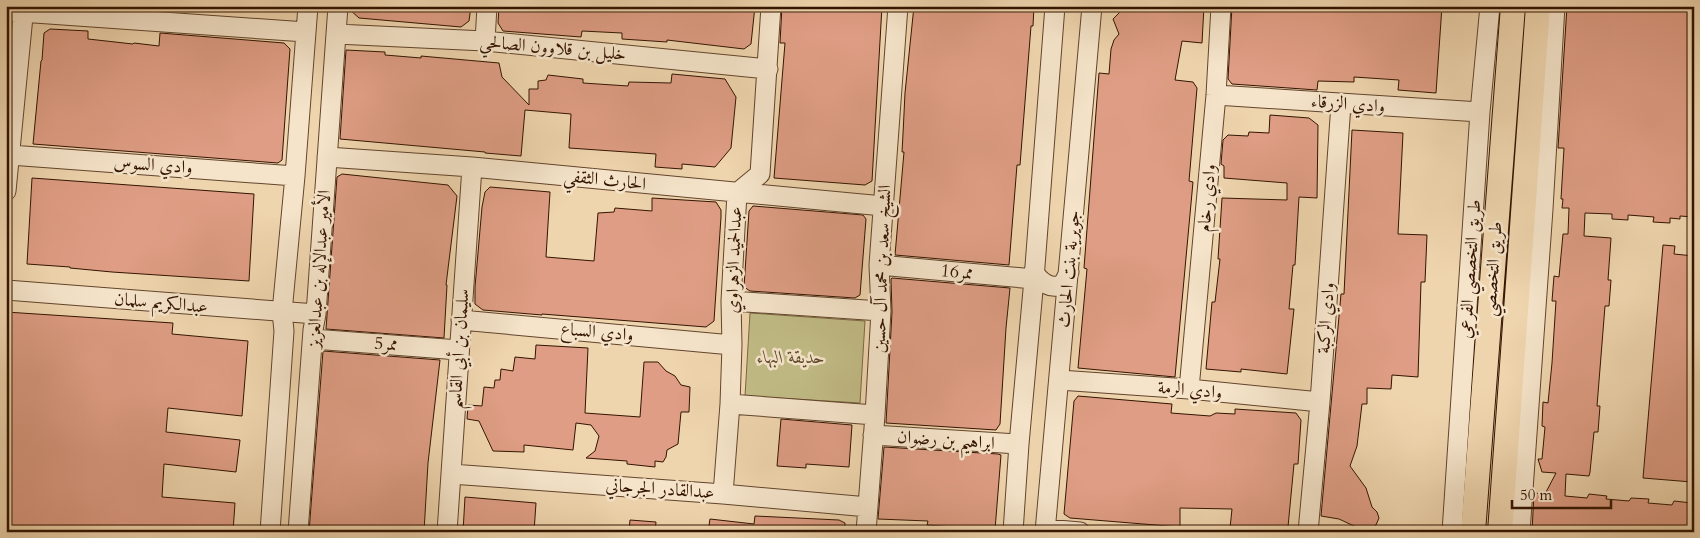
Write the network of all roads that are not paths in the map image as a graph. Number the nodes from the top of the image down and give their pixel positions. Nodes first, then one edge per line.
1 (308, 6) edge
2 (338, 6) edge
3 (487, 6) edge
4 (771, 6) edge
5 (898, 6) edge
6 (1055, 6) edge
7 (1092, 6) edge
8 (1221, 6) edge
9 (1490, 6) edge
10 (1513, 6) edge
11 (1538, 6) edge
12 (1555, 6) edge
13 (18, 10) edge
14 (306, 32) junction
15 (336, 34) junction
16 (485, 42) junction
17 (768, 69) junction
18 (1216, 95) junction
19 (1342, 104) junction
20 (1480, 112) junction
21 (10, 154) junction
22 (327, 156) junction
23 (472, 167) junction
24 (295, 176) junction
25 (6, 191) edge
26 (737, 193) junction
27 (883, 206) junction
28 (879, 266) junction
29 (1069, 272) junction
30 (1034, 275) junction
31 (6, 290) edge
32 (731, 301) junction
33 (1032, 303) junction
34 (1065, 308) junction
35 (881, 310) junction
36 (282, 312) junction
37 (316, 314) junction
38 (461, 320) junction
39 (313, 339) junction
40 (732, 344) junction
41 (459, 350) junction
42 (1059, 380) junction
43 (1189, 389) junction
44 (1320, 402) junction
45 (730, 404) junction
46 (875, 415) junction
47 (873, 435) junction
48 (1019, 444) junction
49 (452, 474) junction
50 (723, 494) junction
51 (868, 508) junction
52 (1045, 530) edge
53 (270, 532) edge
54 (298, 532) edge
55 (447, 532) edge
56 (866, 532) edge
57 (1013, 532) edge
58 (1080, 532) edge
59 (1308, 532) edge
60 (1452, 532) edge
61 (1473, 532) edge
62 (1500, 532) edge
63 (1520, 532) edge

1 - 14 street, الأمير عبدالإله بن عبدالعزيز
2 - 15 street, الأمير عبدالإله بن عبدالعزيز
3 - 16 street
4 - 17 street, عبدالحميد الزهراوي
5 - 27 street, الشيخ سعد بن محمد آل حسين
6 - 30 street, جويرية بنت الحارث
7 - 29 street, جويرية بنت الحارث
8 - 18 street, وادي رخام
9 - 20 street, طريق التخصصي الفرعي
10 - 61 main road, طريق التخصصي
11 - 62 main road, طريق التخصصي
12 - 63 street
13 - 14 street
13 - 21 street
14 - 24 street, الأمير عبدالإله بن عبدالعزيز
15 - 16 street, خليل بن قلاوون الصالحي
15 - 22 street, الأمير عبدالإله بن عبدالعزيز
16 - 17 street, خليل بن قلاوون الصالحي
17 - 26 street, عبدالحميد الزهراوي
18 - 19 street, وادي الزرقاء
18 - 43 street, وادي رخام
19 - 20 street, وادي الزرقاء
19 - 44 street, وادي الركبة
20 - 60 street, طريق التخصصي الفرعي
21 - 24 street, وادي السوس
21 - 25 street
22 - 23 street, الحارث الثقفي
22 - 37 street, الأمير عبدالإله بن عبدالعزيز
23 - 26 street, الحارث الثقفي
23 - 38 street, سليمان بن أبي القاسم
24 - 36 street, الأمير عبدالإله بن عبدالعزيز
26 - 27 street, الحارث الثقفي
26 - 32 street, عبدالحميد الزهراوي
27 - 28 street, الشيخ سعد بن محمد آل حسين
28 - 30 street, ممر16
28 - 35 street, الشيخ سعد بن محمد آل حسين
29 - 30 street
29 - 34 street, جويرية بنت الحارث
30 - 33 street, جويرية بنت الحارث
31 - 36 street, عبدالكريم سلمان
32 - 35 street
32 - 40 street, عبدالحميد الزهراوي
33 - 34 street
33 - 48 street, جويرية بنت الحارث
34 - 42 street, جويرية بنت الحارث
35 - 46 street, الشيخ سعد بن محمد آل حسين
36 - 37 street, عبدالكريم سلمان
36 - 53 street, الأمير عبدالإله بن عبدالعزيز
37 - 39 street, الأمير عبدالإله بن عبدالعزيز
38 - 40 street, وادي السباع
38 - 41 street, سليمان بن أبي القاسم
39 - 41 street, ممر5
39 - 54 street, الأمير عبدالإله بن عبدالعزيز
40 - 45 street, عبدالحميد الزهراوي
41 - 49 street, سليمان بن أبي القاسم
42 - 43 street, وادي الرمة
42 - 52 street, جويرية بنت الحارث
43 - 44 street, وادي الرمة
44 - 59 street, وادي الركبة
45 - 46 street
45 - 50 street, عبدالحميد الزهراوي
46 - 47 street, الشيخ سعد بن محمد آل حسين
47 - 48 street, ابراهيم بن رضوان
47 - 51 street, الشيخ سعد بن محمد آل حسين
48 - 57 street, جويرية بنت الحارث
49 - 50 street, عبدالقادر الجرجاني
49 - 55 street, سليمان بن أبي القاسم
50 - 51 street, عبدالقادر الجرجاني
51 - 56 street, الشيخ سعد بن محمد آل حسين
52 - 58 street

